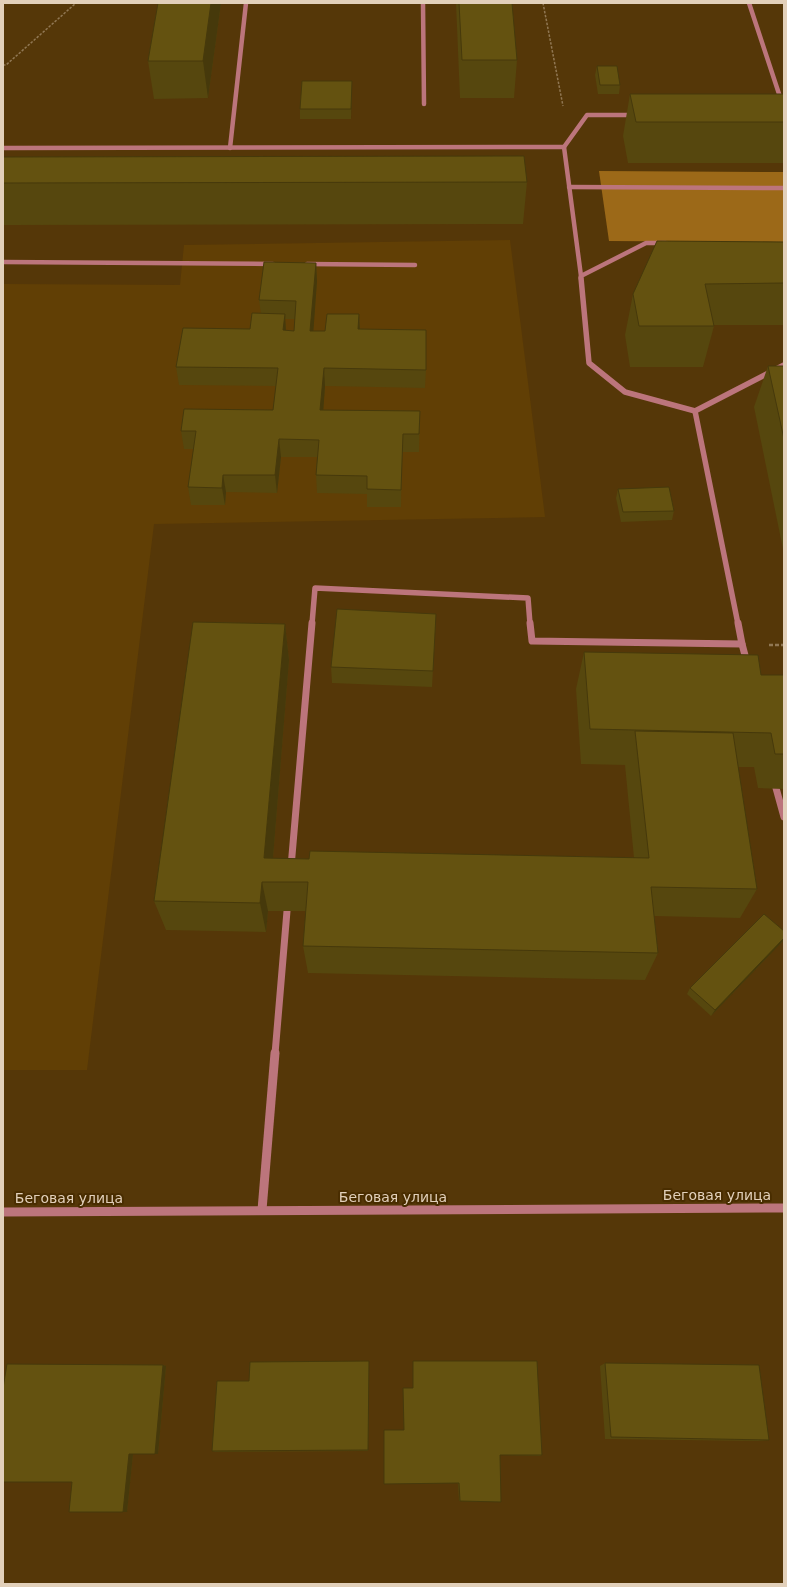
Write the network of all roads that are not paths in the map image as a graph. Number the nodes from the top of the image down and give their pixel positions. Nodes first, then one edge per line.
1 (246, 3) edge
2 (424, 3) edge
3 (749, 3) edge
4 (424, 104) dead end
5 (784, 109) edge
6 (642, 115) edge
7 (564, 147) junction
8 (3, 148) edge
9 (230, 148) junction
10 (569, 187) junction
11 (784, 188) edge
12 (669, 243) edge
13 (3, 262) edge
14 (280, 264) edge
15 (304, 264) edge
16 (414, 265) dead end
17 (580, 276) junction
18 (784, 365) edge
19 (695, 411) junction
20 (742, 644) junction
21 (748, 667) edge
22 (776, 788) edge
23 (784, 817) edge
24 (290, 873) edge
25 (287, 911) edge
26 (784, 1208) edge
27 (262, 1210) junction
28 (3, 1212) edge

1 - 9 street
2 - 4 street
3 - 5 street
6 - 7 street
7 - 9 street
7 - 10 street
8 - 9 street
10 - 11 street
10 - 17 street
12 - 17 street
13 - 14 street
15 - 16 street
17 - 19 street
18 - 19 street
19 - 20 street
20 - 21 street
20 - 24 street
22 - 23 street
25 - 27 street
26 - 27 street, Беговая улица
27 - 28 street, Беговая улица

